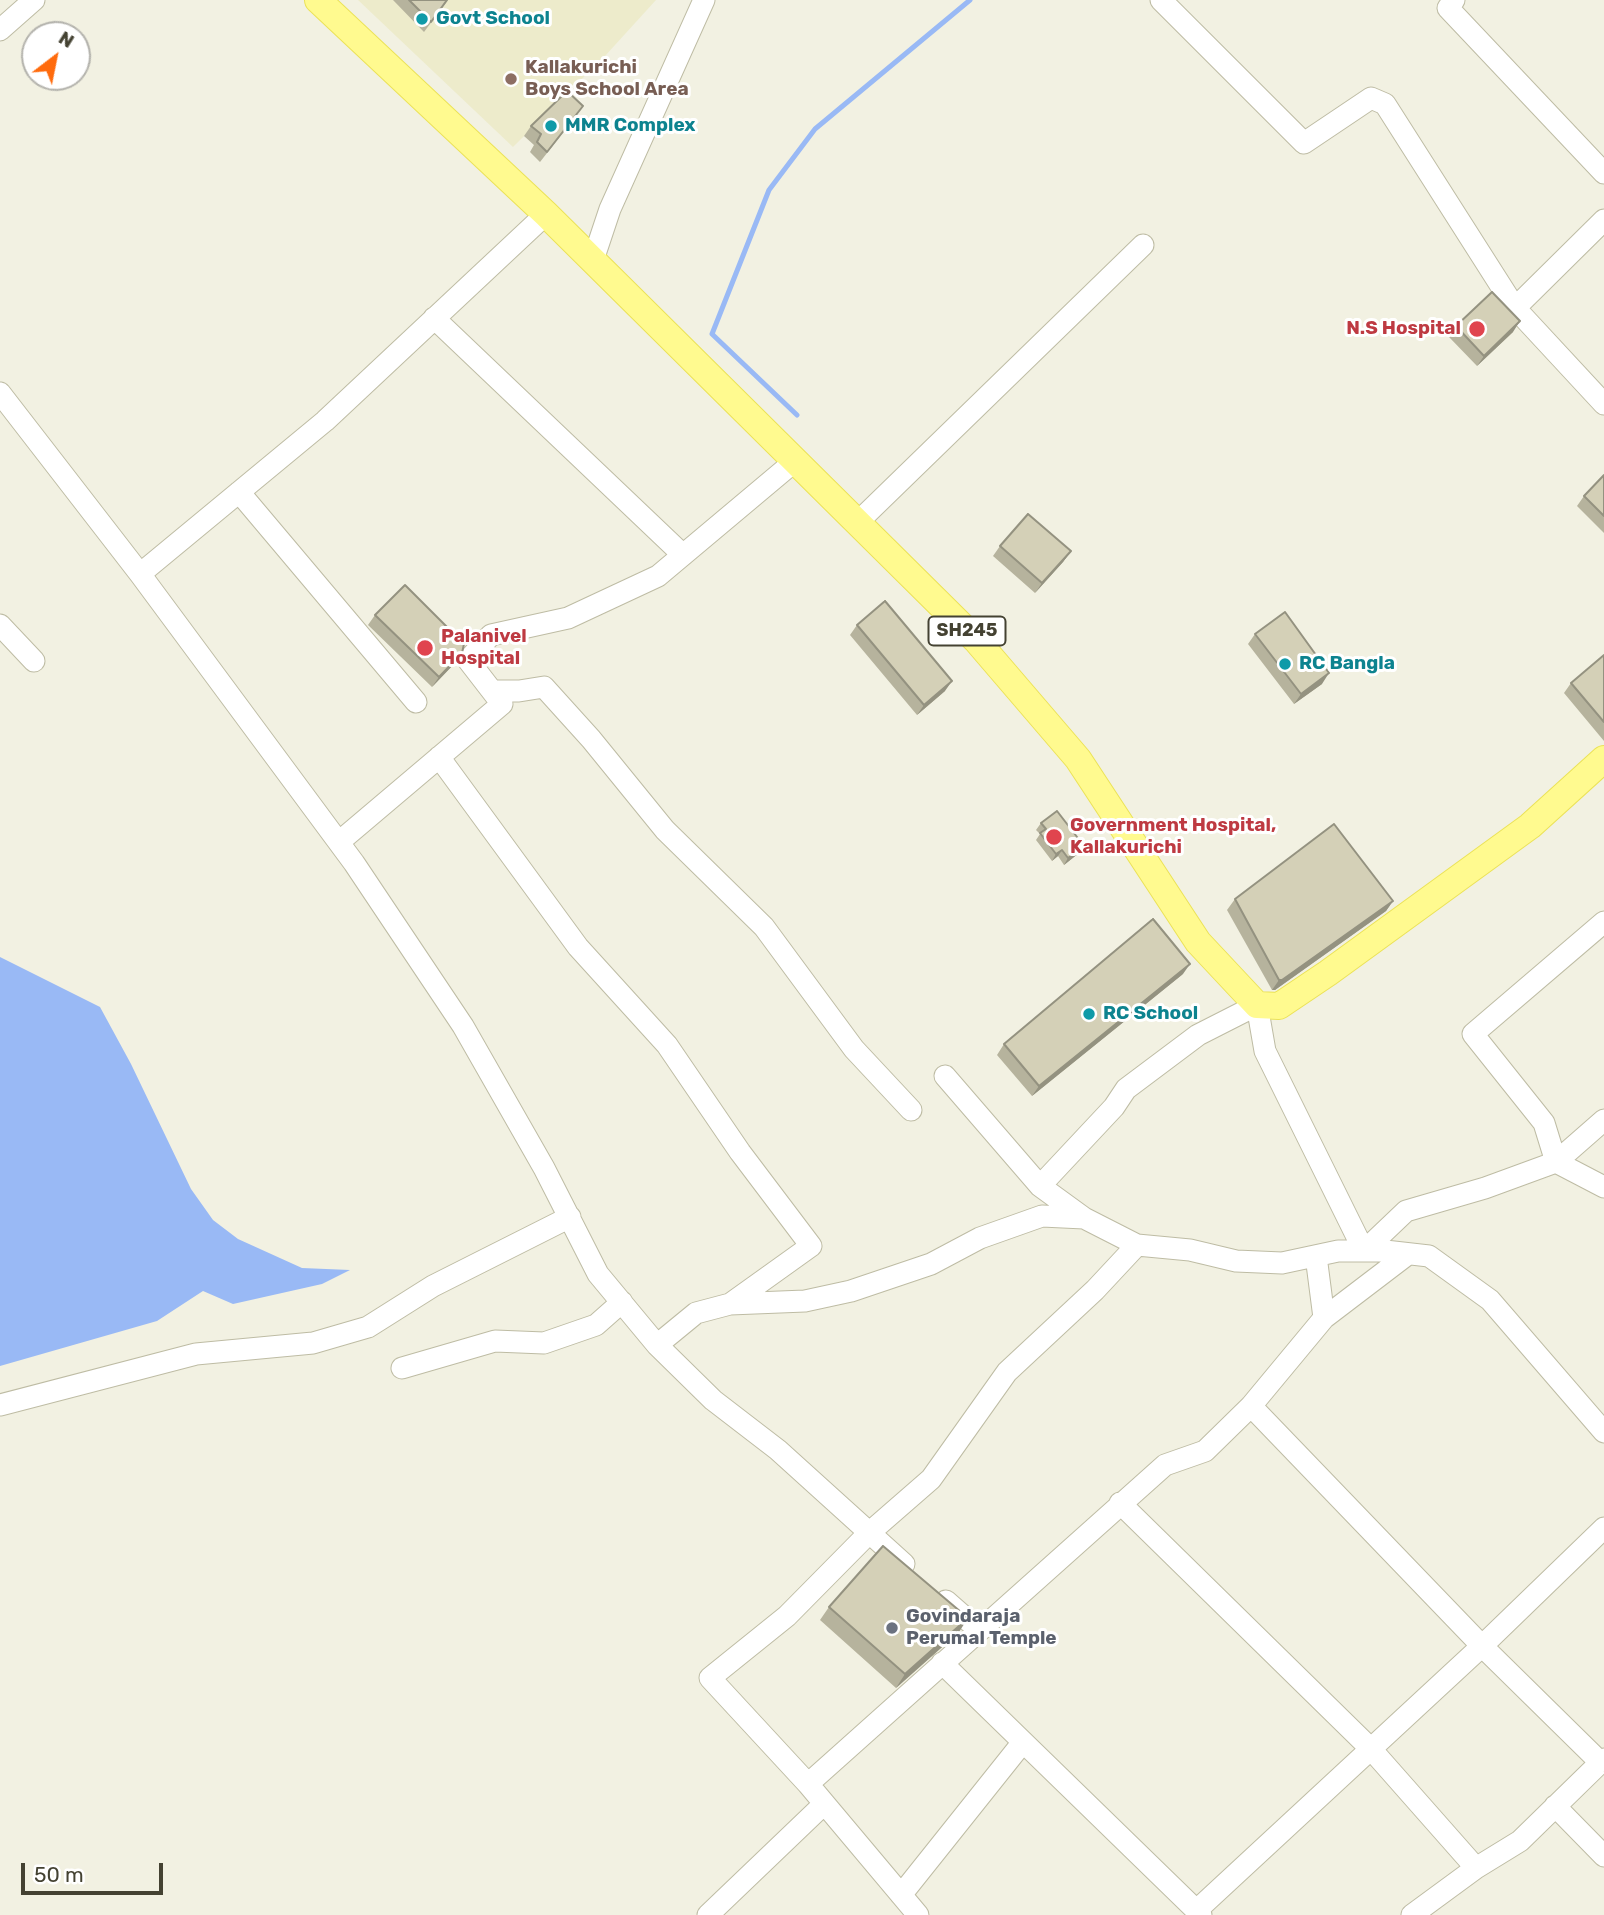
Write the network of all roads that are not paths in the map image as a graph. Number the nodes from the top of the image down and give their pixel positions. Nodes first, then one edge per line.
1 (34, 0) edge
2 (318, 0) edge
3 (704, 0) edge
4 (1161, 0) edge
5 (1454, 0) edge
6 (0, 30) edge
7 (1604, 173) edge
8 (546, 214) junction
9 (1604, 220) edge
10 (1143, 246) dead end
11 (593, 261) junction
12 (1515, 308) junction
13 (434, 318) junction
14 (0, 393) edge
15 (1604, 404) edge
16 (795, 461) junction
17 (239, 492) junction
18 (858, 522) junction
19 (683, 555) junction
20 (140, 574) junction
21 (0, 625) edge
22 (34, 661) dead end
23 (493, 691) junction
24 (416, 702) dead end
25 (439, 757) junction
26 (1604, 759) edge
27 (339, 842) junction
28 (1604, 923) edge
29 (1257, 1005) junction
30 (945, 1076) dead end
31 (911, 1110) dead end
32 (1604, 1120) edge
33 (1556, 1162) junction
34 (1040, 1186) junction
35 (1604, 1188) edge
36 (569, 1217) junction
37 (1084, 1218) junction
38 (1137, 1245) junction
39 (1364, 1251) junction
40 (1408, 1254) junction
41 (1316, 1256) junction
42 (622, 1302) junction
43 (730, 1304) junction
44 (1324, 1318) junction
45 (657, 1345) junction
46 (402, 1368) dead end
47 (0, 1405) edge
48 (1251, 1406) junction
49 (1604, 1432) edge
50 (1120, 1503) junction
51 (1604, 1528) edge
52 (869, 1533) junction
53 (979, 1630) junction
54 (1482, 1646) junction
55 (942, 1663) junction
56 (1023, 1742) junction
57 (1371, 1749) junction
58 (1602, 1761) edge
59 (807, 1784) junction
60 (824, 1804) junction
61 (1555, 1806) junction
62 (1604, 1856) edge
63 (1476, 1868) junction
64 (901, 1895) junction
65 (1199, 1912) edge
66 (708, 1915) edge
67 (918, 1915) edge
68 (1412, 1915) edge

1 - 6 street
2 - 8 main road, SH245
3 - 11 street
4 - 12 street
5 - 7 street
8 - 11 main road, SH245
8 - 13 street
9 - 12 street
10 - 18 street
11 - 16 main road, SH245
12 - 15 street
13 - 17 street
13 - 19 street
14 - 20 street
16 - 18 main road, SH245
16 - 19 street
17 - 20 street
17 - 24 street
18 - 29 main road, SH245
19 - 23 street
20 - 27 street
21 - 22 street
23 - 25 street
23 - 31 street
25 - 27 street
25 - 43 street
26 - 29 main road
27 - 36 street
28 - 33 street
29 - 34 street
29 - 39 street
30 - 34 street
32 - 33 street
33 - 35 street
33 - 39 street
34 - 37 street
36 - 42 street
36 - 47 street
37 - 38 street
37 - 43 street
38 - 41 street
38 - 52 street
39 - 40 street
39 - 41 street
40 - 44 street
40 - 49 street
41 - 44 street
42 - 45 street
42 - 46 street
43 - 45 street
44 - 48 street
45 - 52 street
48 - 50 street
48 - 54 street
50 - 53 street
50 - 57 street
51 - 54 street
52 - 53 street
52 - 59 street
53 - 55 street
54 - 57 street
54 - 58 street
55 - 56 street
55 - 59 street
56 - 64 street
56 - 65 street
57 - 63 street
57 - 65 street
58 - 61 street
59 - 60 street
60 - 64 street
60 - 66 street
61 - 62 street
61 - 63 street
63 - 68 street
64 - 67 street

